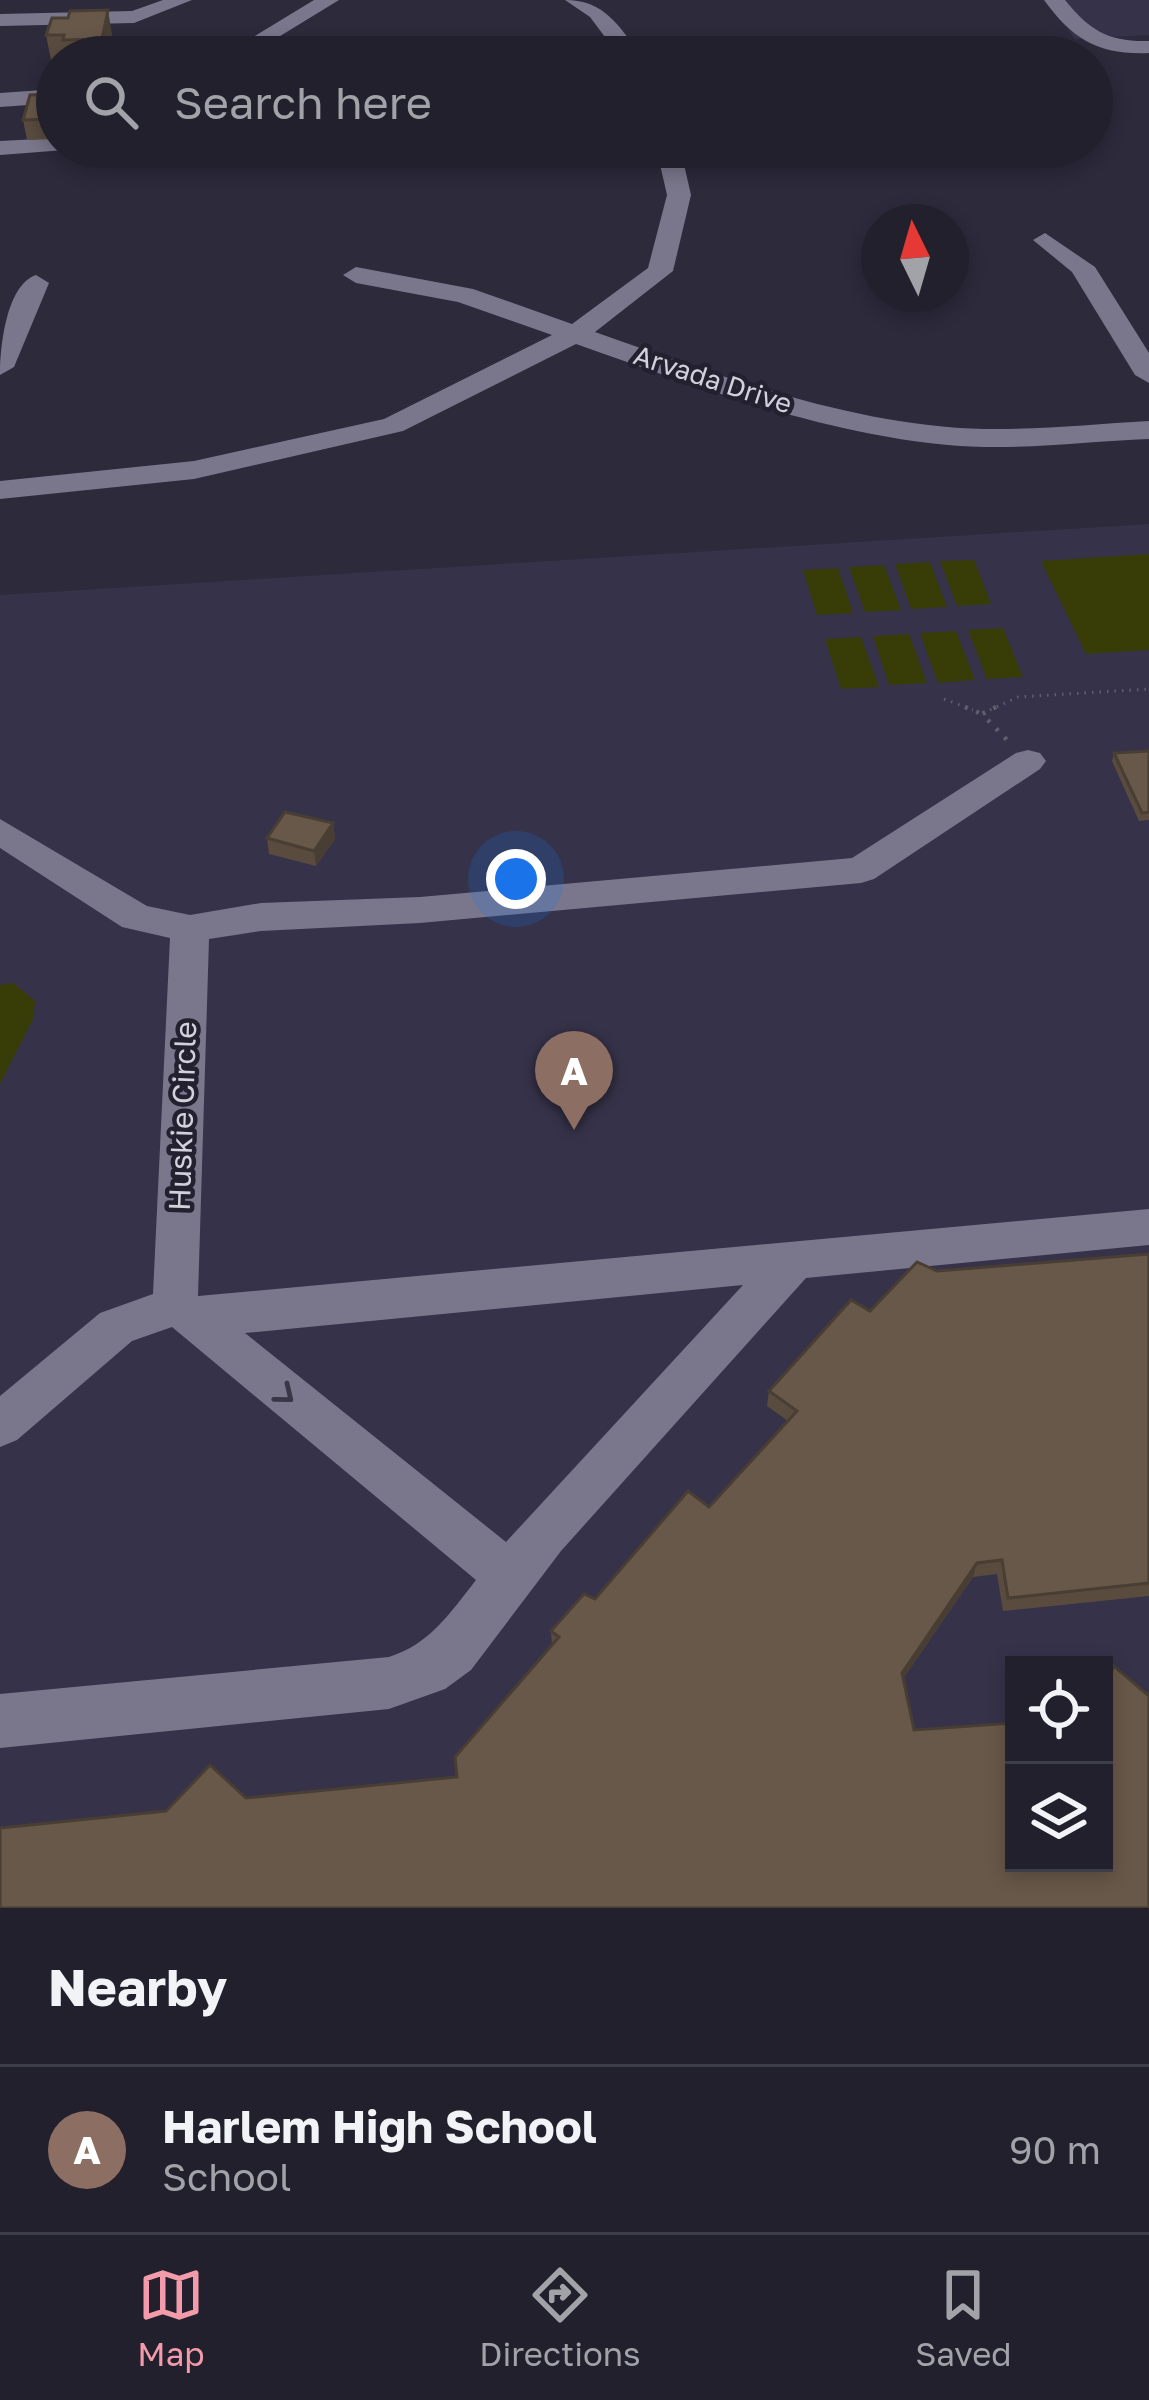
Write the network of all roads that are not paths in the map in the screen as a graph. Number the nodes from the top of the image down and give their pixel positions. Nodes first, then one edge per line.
1 (182, 0) edge
2 (329, 0) edge
3 (575, 0) edge
4 (1054, 0) edge
5 (0, 20) edge
6 (273, 36) edge
7 (615, 36) edge
8 (1086, 36) edge
9 (1149, 47) edge
10 (1113, 50) edge
11 (36, 97) edge
12 (0, 100) edge
13 (36, 146) edge
14 (0, 148) edge
15 (673, 168) edge
16 (1045, 240) dead end
17 (356, 275) dead end
18 (36, 283) dead end
19 (577, 333) junction
20 (0, 367) edge
21 (1149, 375) edge
22 (1149, 430) edge
23 (0, 490) edge
24 (1028, 761) road end
25 (0, 831) edge
26 (190, 928) junction
27 (1149, 1227) edge
28 (793, 1262) junction
29 (186, 1312) junction
30 (0, 1425) edge
31 (508, 1575) junction
32 (0, 1721) edge

1 - 5 street
2 - 6 street
3 - 7 street
4 - 8 street
9 - 10 street
11 - 12 street
13 - 14 street
15 - 19 street
16 - 21 street
17 - 19 street, Arvada Drive
18 - 20 street
19 - 22 street, Arvada Drive
19 - 23 street
24 - 26 street
25 - 26 street
26 - 29 street, Huskie Circle
27 - 28 street
28 - 29 street
28 - 31 street
29 - 30 street
29 -> 31 street
31 - 32 street

